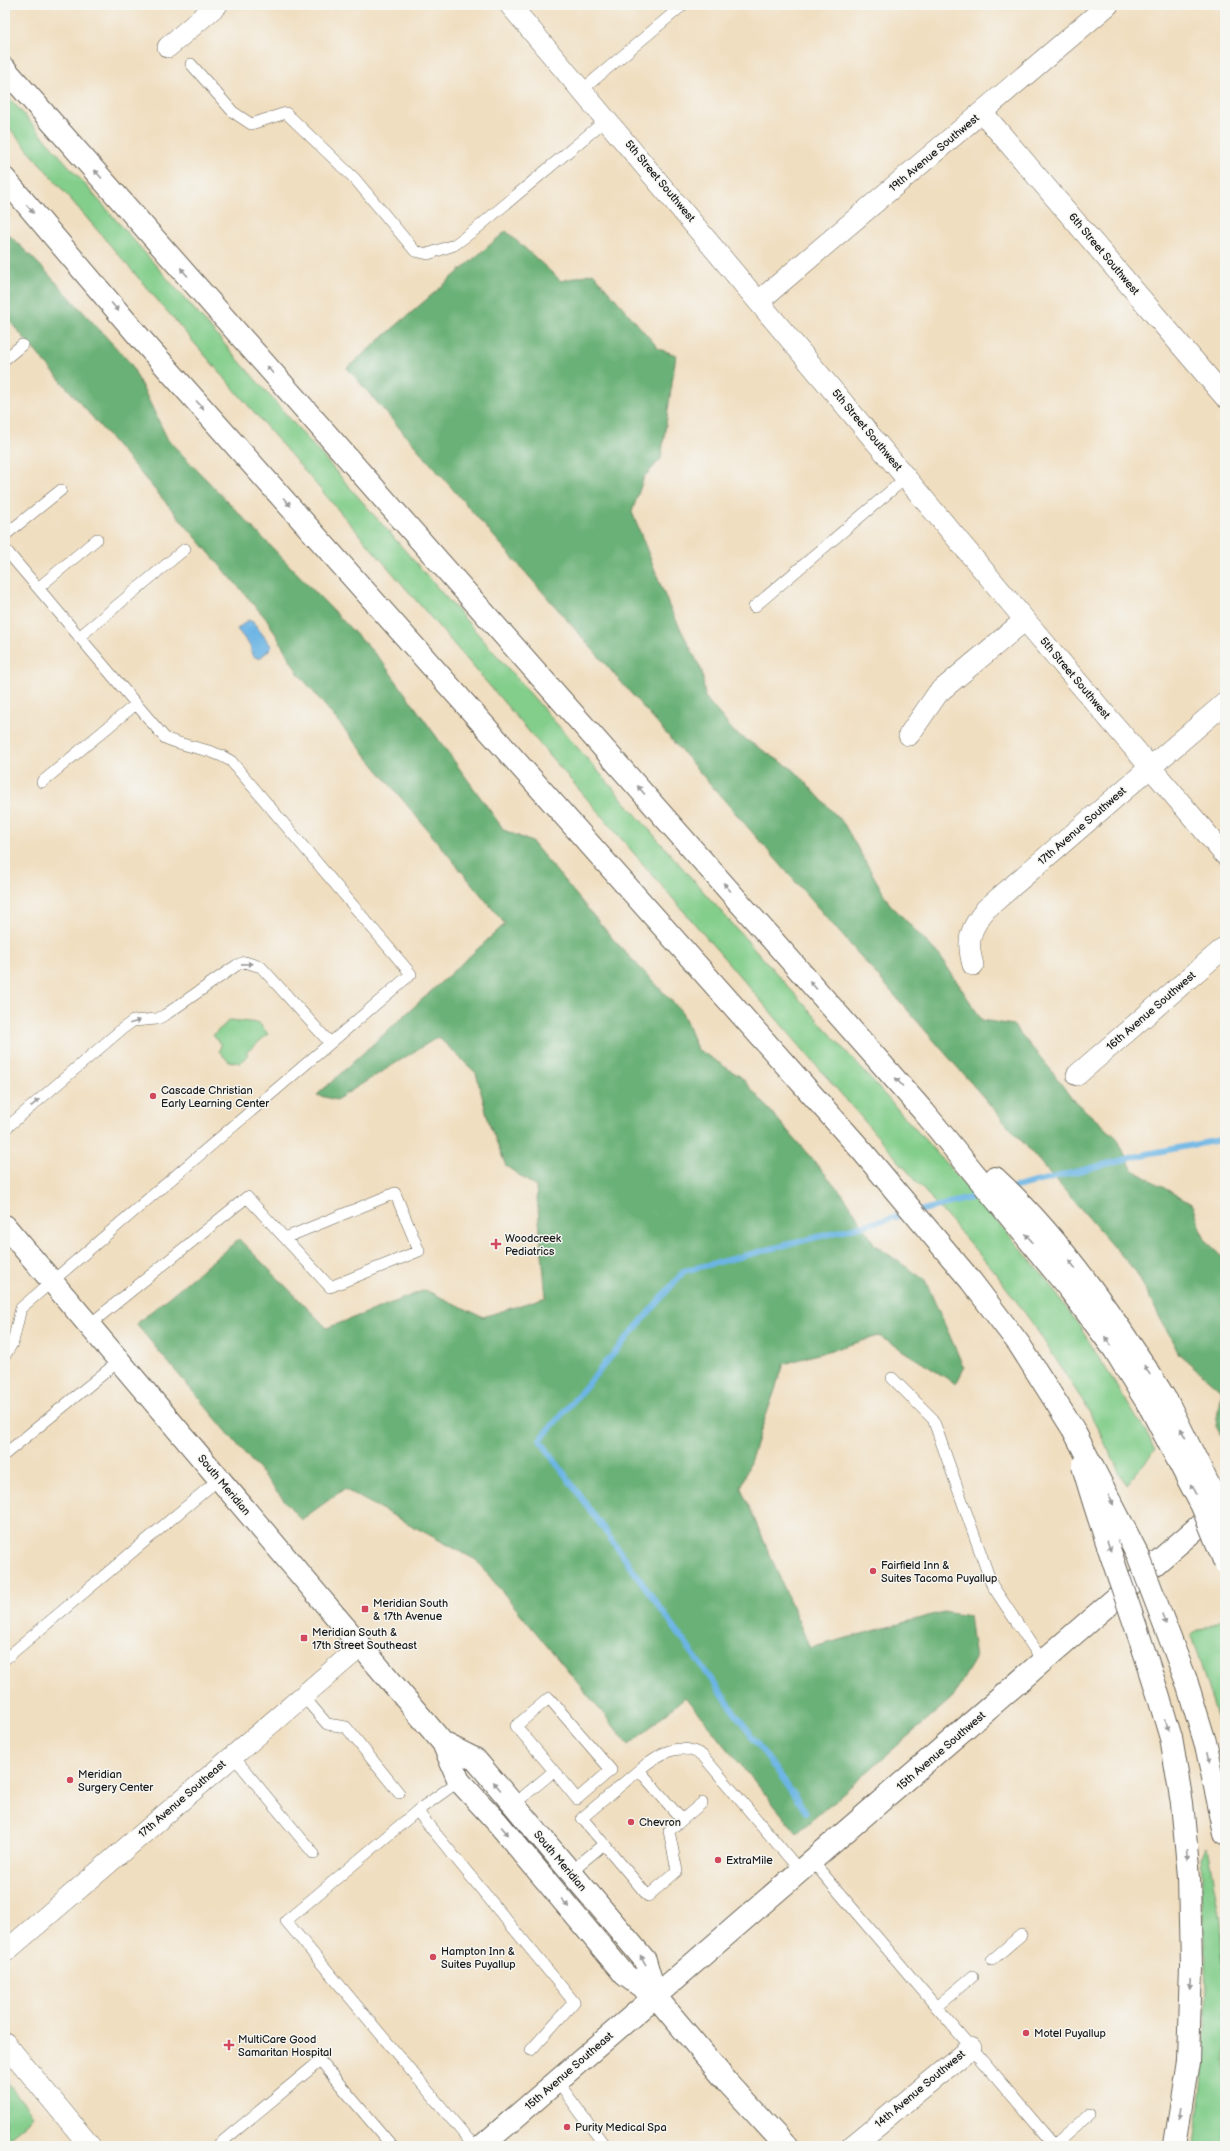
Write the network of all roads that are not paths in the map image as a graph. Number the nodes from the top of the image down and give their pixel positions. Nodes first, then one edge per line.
1 (217, 5) edge
2 (510, 5) edge
3 (683, 5) edge
4 (1108, 5) edge
5 (168, 47) dead end
6 (191, 64) dead end
7 (5, 69) edge
8 (582, 90) junction
9 (982, 112) junction
10 (607, 119) junction
11 (5, 179) edge
12 (760, 301) junction
13 (22, 345) dead end
14 (5, 359) edge
15 (1225, 397) edge
16 (907, 477) junction
17 (61, 490) dead end
18 (5, 535) edge
19 (97, 539) dead end
20 (185, 548) dead end
21 (5, 550) edge
22 (38, 588) junction
23 (754, 607) dead end
24 (1025, 620) junction
25 (80, 637) junction
26 (1225, 703) edge
27 (136, 704) junction
28 (909, 735) dead end
29 (1150, 766) junction
30 (42, 782) dead end
31 (1225, 855) edge
32 (1225, 947) edge
33 (972, 965) dead end
34 (330, 1043) junction
35 (1077, 1075) dead end
36 (5, 1129) edge
37 (5, 1226) edge
38 (285, 1238) junction
39 (51, 1282) junction
40 (89, 1325) junction
41 (5, 1354) edge
42 (119, 1361) junction
43 (892, 1378) dead end
44 (1160, 1406) junction
45 (1073, 1429) junction
46 (5, 1454) edge
47 (219, 1479) junction
48 (1225, 1504) edge
49 (1225, 1518) edge
50 (1225, 1563) edge
51 (360, 1647) junction
52 (5, 1659) edge
53 (1043, 1662) junction
54 (302, 1696) junction
55 (443, 1743) junction
56 (232, 1756) junction
57 (639, 1770) junction
58 (554, 1771) junction
59 (459, 1781) junction
60 (399, 1793) dead end
61 (702, 1803) dead end
62 (513, 1805) junction
63 (417, 1811) junction
64 (682, 1820) junction
65 (1225, 1833) edge
66 (604, 1844) junction
67 (314, 1854) dead end
68 (807, 1867) junction
69 (570, 1872) junction
70 (1022, 1935) dead end
71 (5, 1952) edge
72 (992, 1960) dead end
73 (973, 1976) dead end
74 (656, 1997) junction
75 (936, 2007) junction
76 (5, 2043) edge
77 (971, 2048) junction
78 (531, 2050) dead end
79 (557, 2081) junction
80 (1091, 2113) dead end
81 (90, 2146) edge
82 (217, 2146) edge
83 (392, 2146) edge
84 (474, 2146) edge
85 (482, 2146) edge
86 (605, 2146) edge
87 (786, 2146) edge
88 (852, 2146) edge
89 (1175, 2146) edge

1 - 5 street
2 - 8 street, 5th Street Southwest
3 - 8 lane
4 - 9 street, 19th Avenue Southwest
6 - 10 lane
44 -> 7 main road
8 - 10 street, 5th Street Southwest
9 - 12 street, 19th Avenue Southwest
9 - 15 street, 6th Street Southwest
10 - 12 street, 5th Street Southwest
11 -> 45 main road
12 - 16 street, 5th Street Southwest
13 - 14 lane
16 - 23 lane
16 - 24 street, 5th Street Southwest
17 - 18 lane
19 - 22 lane
20 - 25 lane
21 - 22 lane
22 - 25 lane
24 - 28 street
24 - 29 street, 5th Street Southwest
25 - 27 lane
26 - 29 street, 17th Avenue Southwest
27 - 30 lane
27 - 34 lane
29 - 31 street, 5th Street Southwest
29 - 33 street, 17th Avenue Southwest
32 - 35 street, 16th Avenue Southwest
36 -> 34 lane
34 - 39 lane
37 - 39 main road, South Meridian
38 - 38 lane
38 - 40 lane
39 - 40 main road, South Meridian
39 - 41 lane
40 - 42 main road, South Meridian
42 - 46 lane
42 - 47 main road, South Meridian
43 - 53 lane
49 -> 44 main road, bridge
50 -> 44 main road, bridge
45 -> 65 main road, bridge
45 -> 89 main road, bridge
47 - 51 main road, South Meridian
47 - 52 lane
48 - 53 main road, 15th Avenue Southwest
51 - 54 street, 17th Avenue Southeast
51 - 55 main road, South Meridian
53 - 68 main road, 15th Avenue Southwest
54 - 56 street, 17th Avenue Southeast
54 - 60 lane
55 - 59 main road, South Meridian
62 -> 55 main road, South Meridian
56 - 67 lane
56 - 71 street, 17th Avenue Southeast
57 - 64 lane
57 - 66 lane
57 - 68 lane
58 - 58 lane
58 - 62 lane
59 - 63 lane
59 -> 74 main road, South Meridian
61 - 64 lane
62 - 69 main road, South Meridian
63 - 78 lane
63 - 84 lane
64 - 66 lane
66 - 69 lane
68 - 74 main road, 15th Avenue Southwest
68 - 75 lane
74 -> 69 main road, South Meridian
70 - 72 lane
73 - 75 lane
74 - 79 main road, 15th Avenue Southeast
74 - 87 main road, South Meridian
75 - 77 lane
76 - 81 street
77 - 80 lane
77 - 88 street, 14th Avenue Southwest
79 - 85 main road, 15th Avenue Southeast
79 - 86 lane
82 - 83 lane

